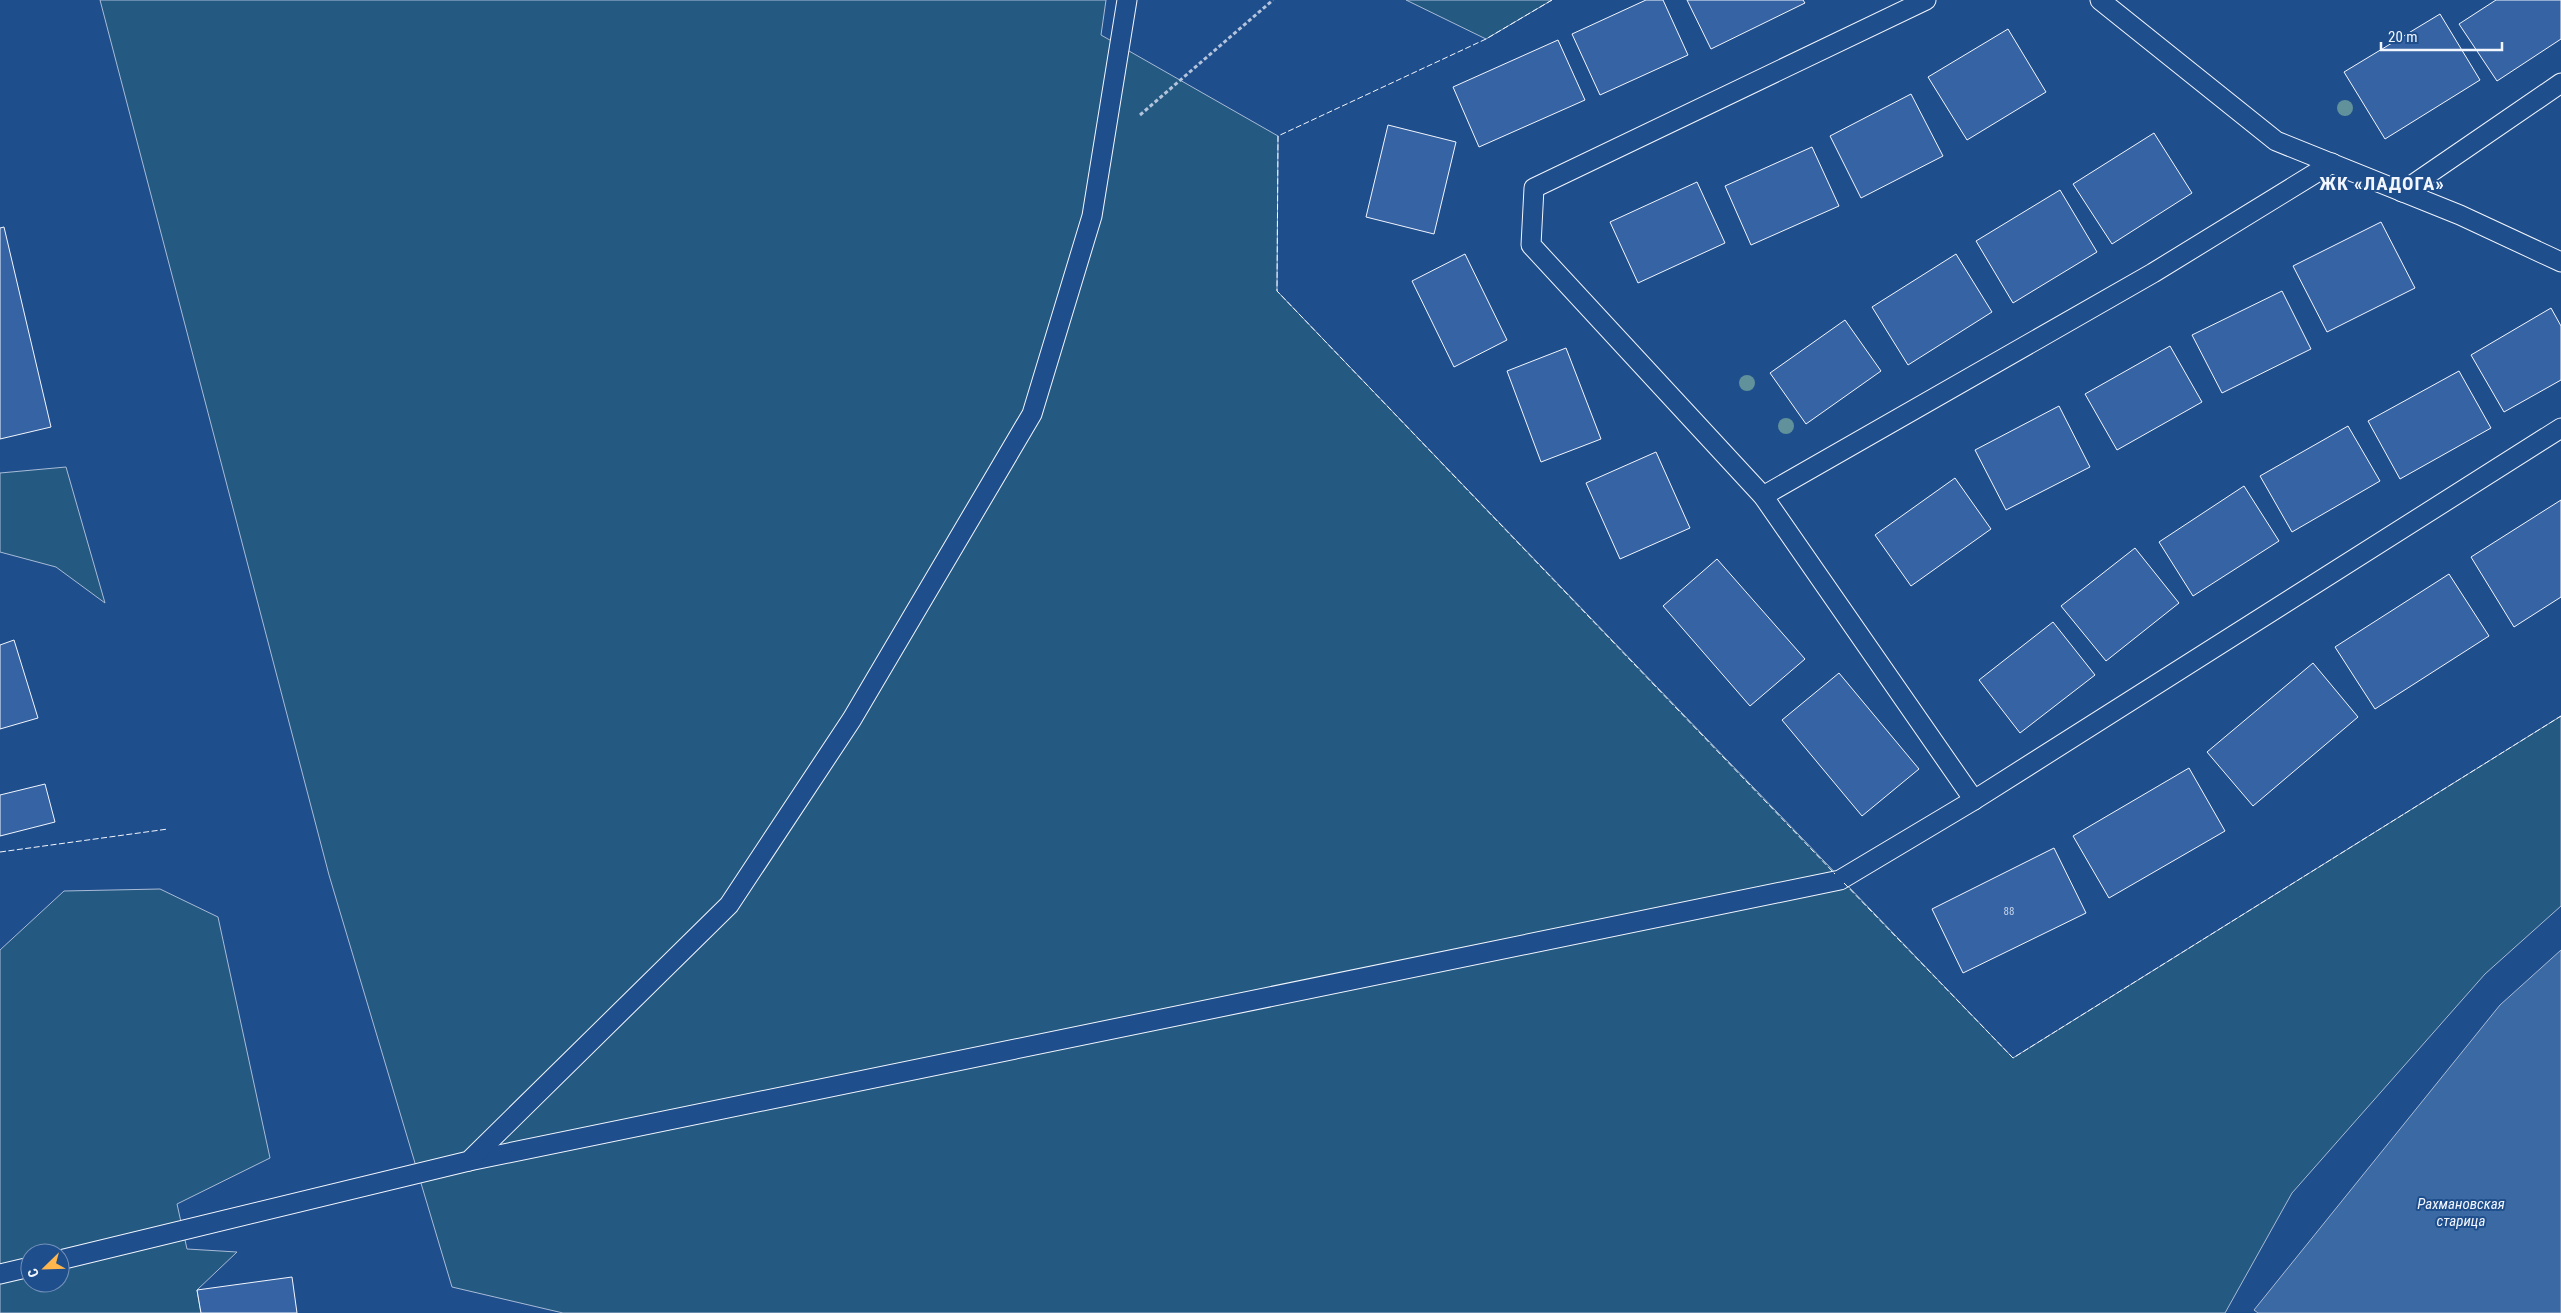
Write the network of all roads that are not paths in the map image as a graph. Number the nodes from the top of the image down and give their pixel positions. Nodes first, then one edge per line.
1 (1127, 0) edge
2 (1926, 0) edge
3 (2100, 0) edge
4 (2561, 83) edge
5 (2332, 164) junction
6 (2402, 192) junction
7 (2561, 262) edge
8 (2561, 428) edge
9 (1763, 496) junction
10 (1974, 800) junction
11 (469, 1161) junction
12 (70, 1258) edge
13 (20, 1269) edge
14 (0, 1274) edge

1 - 11 lane
2 - 9 lane
3 - 5 lane
4 - 6 lane
5 - 6 lane
5 - 9 lane
6 - 7 lane
8 - 10 lane
9 - 10 lane
10 - 11 lane
11 - 12 lane
13 - 14 lane

